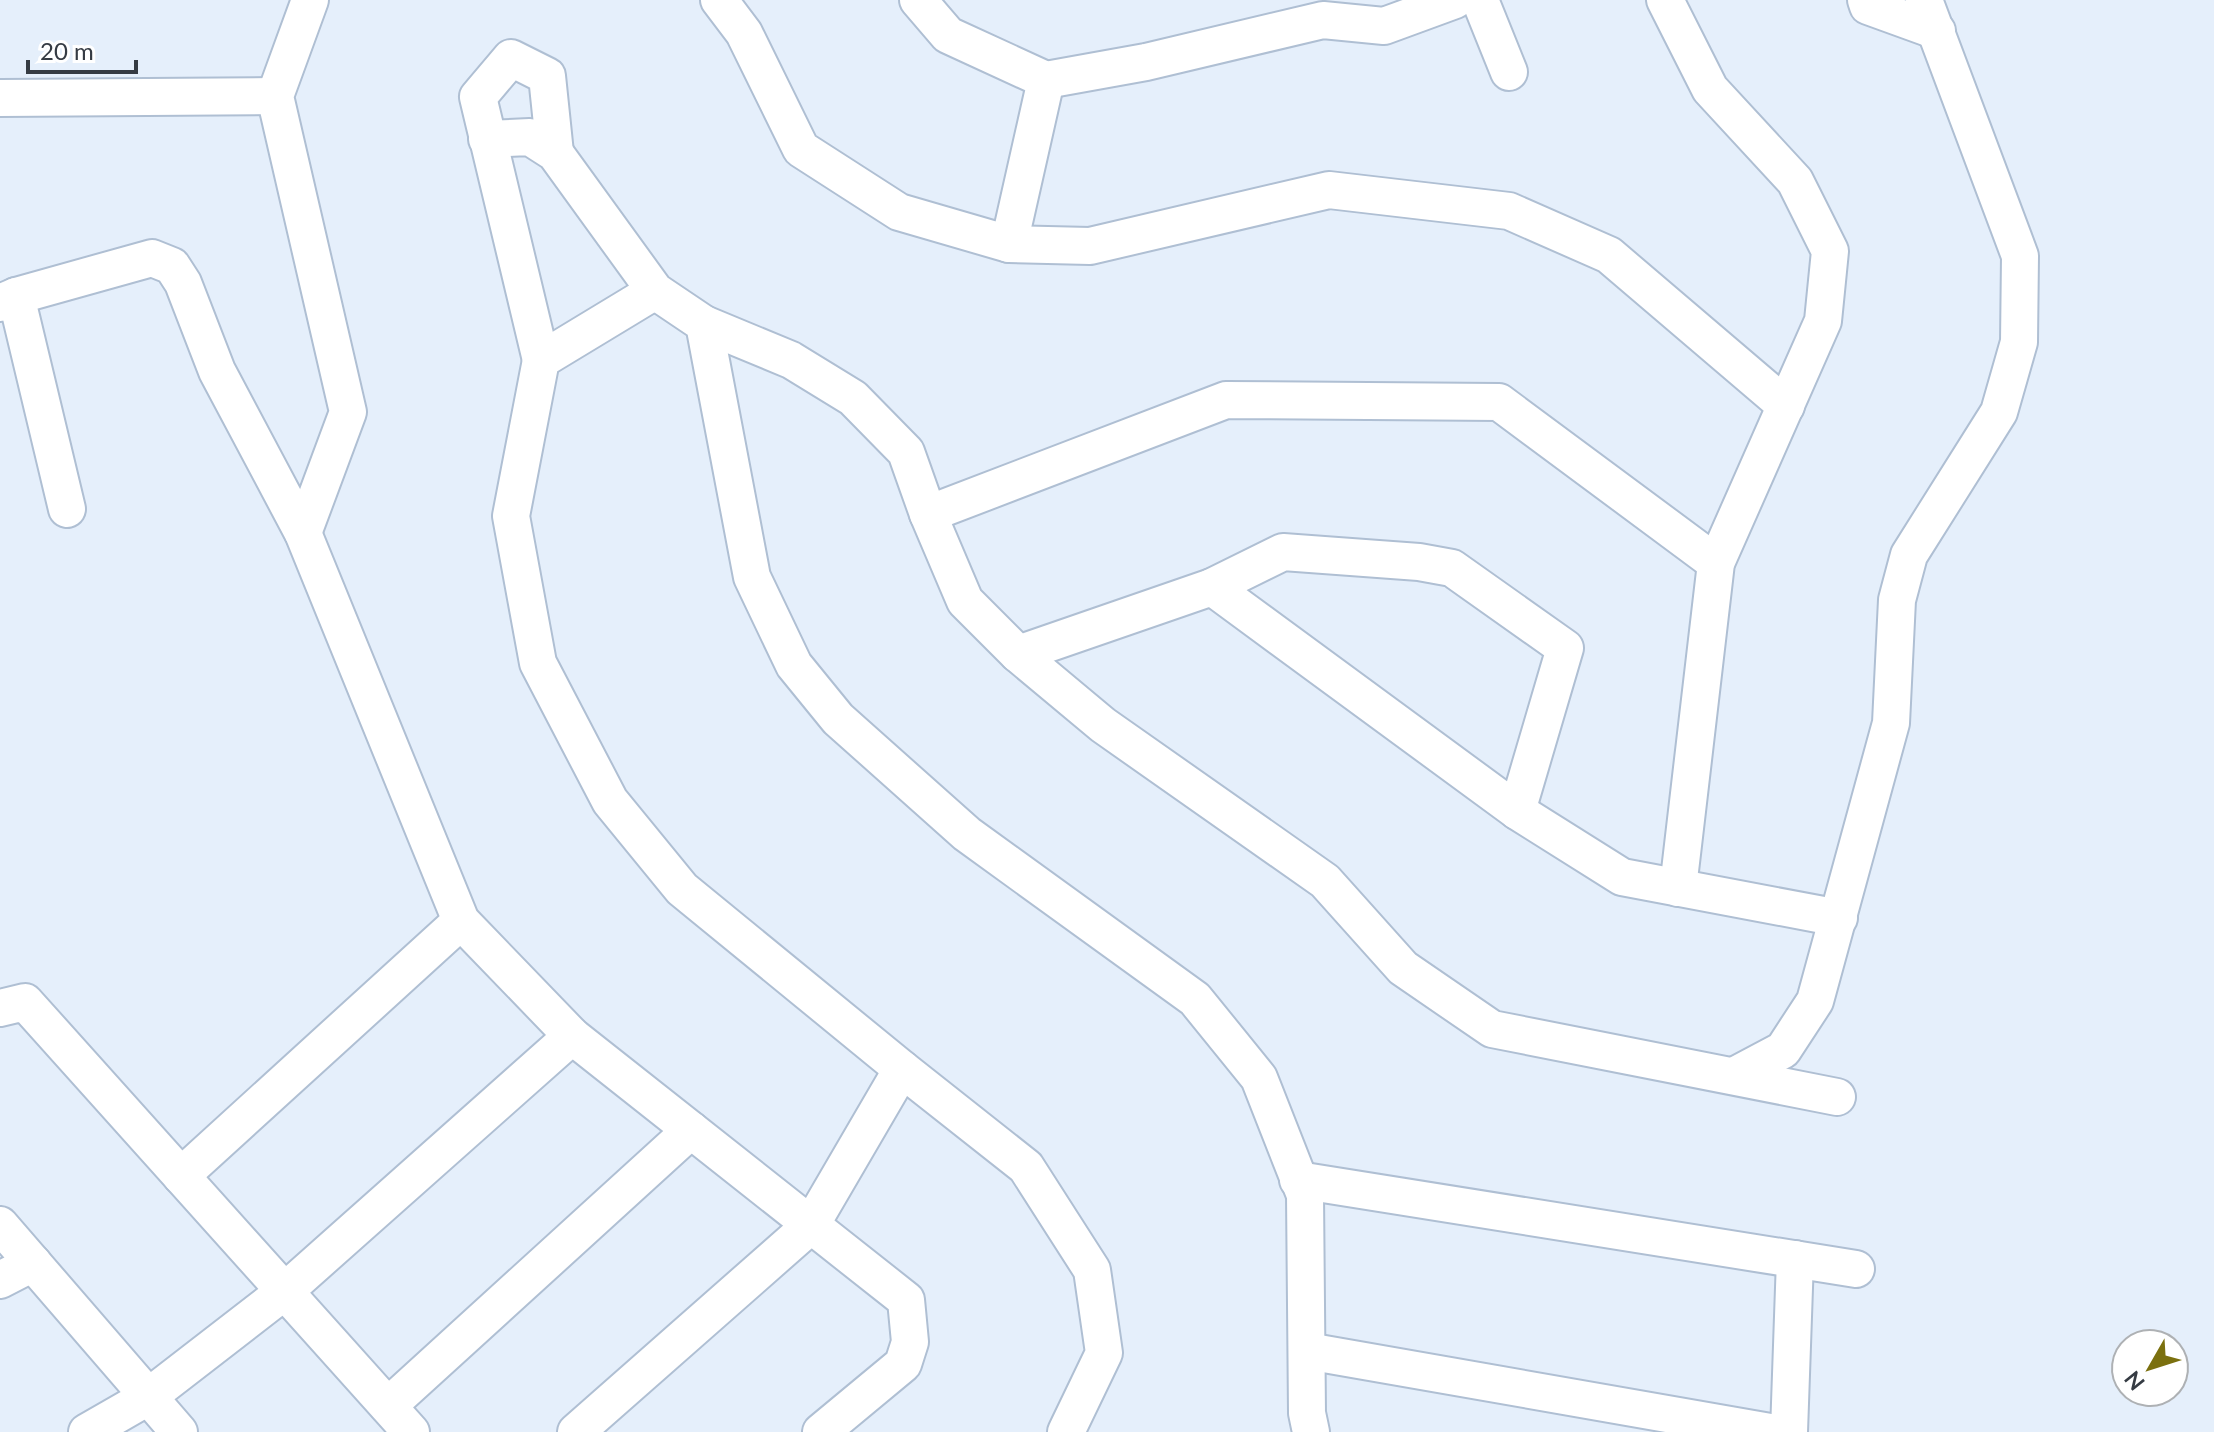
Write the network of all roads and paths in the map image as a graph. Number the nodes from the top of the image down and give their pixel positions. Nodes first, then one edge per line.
1 (310, 0) edge
2 (719, 0) edge
3 (918, 0) edge
4 (1281, 0) edge
5 (1455, 0) edge
6 (1480, 0) edge
7 (1665, 0) edge
8 (1866, 0) edge
9 (1930, 15) edge
10 (1323, 20) junction
11 (1509, 72) dead end
12 (1046, 80) junction
13 (275, 96) junction
14 (4, 101) edge
15 (487, 139) junction
16 (555, 153) junction
17 (1009, 244) junction
18 (655, 291) junction
19 (8, 300) edge
20 (704, 324) junction
21 (541, 360) junction
22 (1786, 406) junction
23 (67, 509) dead end
24 (928, 514) junction
25 (303, 533) junction
26 (1716, 563) junction
27 (1212, 587) junction
28 (1018, 654) junction
29 (1517, 811) junction
30 (1678, 888) junction
31 (1839, 918) junction
32 (461, 921) junction
33 (0, 1008) edge
34 (572, 1036) junction
35 (902, 1069) junction
36 (1734, 1076) junction
37 (1837, 1097) dead end
38 (691, 1130) junction
39 (181, 1176) junction
40 (1298, 1180) junction
41 (0, 1225) edge
42 (811, 1225) junction
43 (1795, 1259) junction
44 (33, 1263) junction
45 (1856, 1269) dead end
46 (0, 1280) edge
47 (285, 1291) junction
48 (1307, 1351) junction
49 (148, 1397) junction
50 (399, 1419) edge
51 (87, 1432) edge
52 (179, 1432) edge
53 (576, 1432) edge
54 (821, 1432) edge
55 (1066, 1432) edge
56 (1311, 1432) edge
57 (1770, 1432) edge
58 (1789, 1432) edge

1 - 13 street
2 - 17 street
3 - 12 street
4 - 10 street
5 - 10 street
6 - 11 street
7 - 22 street
8 - 9 street
9 - 31 street
10 - 12 street
12 - 17 street
13 - 14 street
13 - 25 street
15 - 16 street
15 - 16 street
15 - 21 street
16 - 18 street
17 - 22 street
18 - 20 street
18 - 21 street
19 - 23 street
19 - 25 street
20 - 24 street
20 - 40 street
21 - 35 street
22 - 26 street
24 - 26 street
24 - 28 street
25 - 32 street
26 - 30 street
27 - 28 street
27 - 29 street
27 - 29 street
28 - 36 street
29 - 30 street
30 - 31 street
31 - 36 street
32 - 34 street
32 - 39 street
33 - 39 street
34 - 38 street
34 - 47 street
35 - 42 street
35 - 55 street
36 - 37 street
38 - 42 street
38 - 50 street
39 - 47 street
40 - 43 street
40 - 48 street
41 - 44 street
42 - 53 street
42 - 54 street
43 - 45 street
43 - 58 street
44 - 46 street
44 - 49 street
47 - 49 street
47 - 50 street
48 - 56 street
48 - 57 street
49 - 51 street
49 - 52 street

